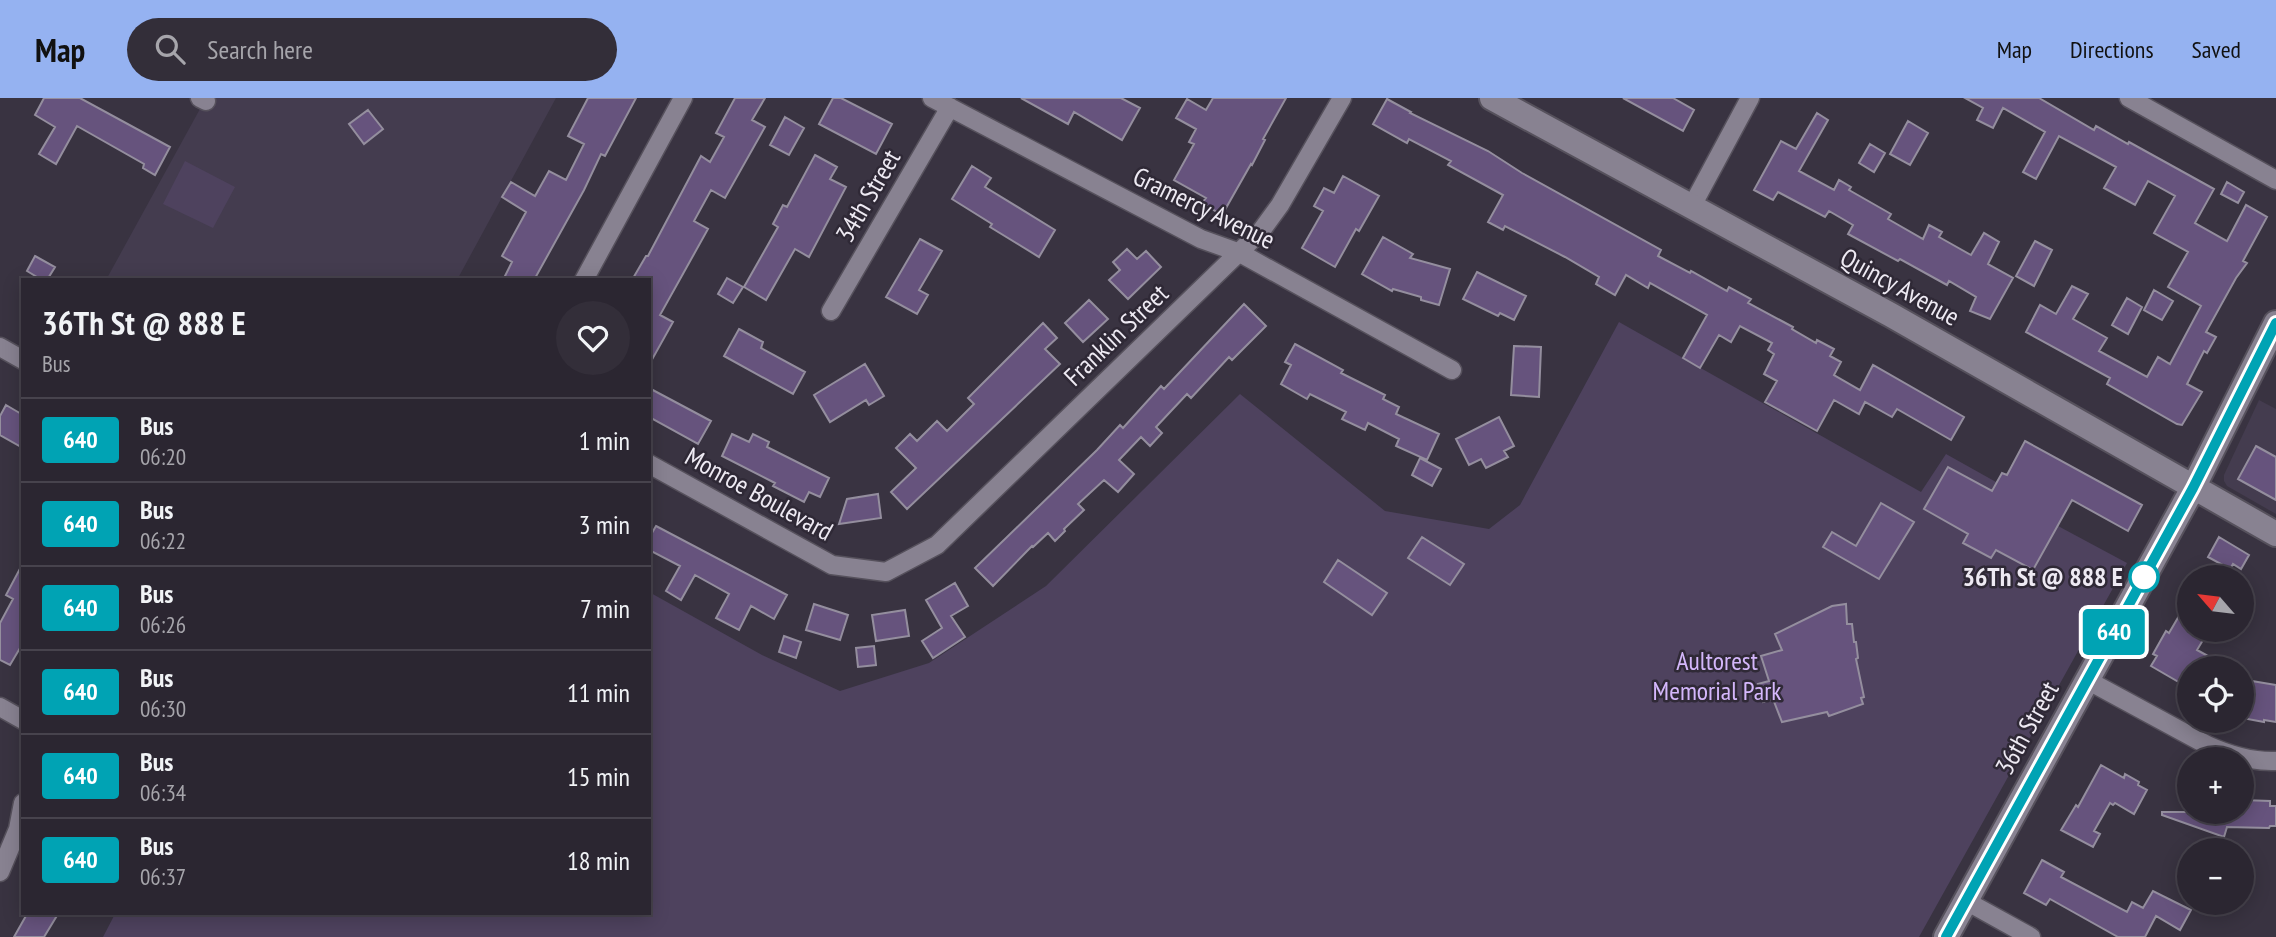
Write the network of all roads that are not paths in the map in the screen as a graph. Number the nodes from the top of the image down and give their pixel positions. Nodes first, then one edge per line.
1 (683, 98) edge
2 (932, 98) edge
3 (1342, 98) edge
4 (1492, 98) edge
5 (1750, 98) edge
6 (2129, 98) edge
7 (950, 107) junction
8 (2276, 180) edge
9 (1692, 206) junction
10 (1240, 253) junction
11 (585, 278) edge
12 (831, 311) dead end
13 (2276, 323) edge
14 (0, 347) edge
15 (21, 359) edge
16 (1452, 370) dead end
17 (651, 465) edge
18 (2193, 488) junction
19 (2276, 534) edge
20 (886, 572) joint
21 (2087, 680) junction
22 (0, 707) edge
23 (21, 719) edge
24 (2276, 761) edge
25 (21, 813) edge
26 (0, 872) edge
27 (1966, 901) junction
28 (1946, 937) edge
29 (2031, 937) edge

1 - 11 street
2 - 7 street, Gramercy Avenue
3 - 10 street, Franklin Street
4 - 9 street, Quincy Avenue
5 - 9 street
6 - 8 street
7 - 10 street, Gramercy Avenue
7 - 12 street, 34th Street
9 - 18 street, Quincy Avenue
10 - 16 street, Gramercy Avenue
10 - 20 street, Franklin Street
13 - 18 street, 36th Street
14 - 15 street
17 - 20 street, Monroe Boulevard
18 - 19 street, Quincy Avenue
18 - 21 street, 36th Street
21 - 24 street
21 - 27 street, 36th Street
22 - 23 street
25 - 26 street
27 - 28 street, 36th Street
27 - 29 street

